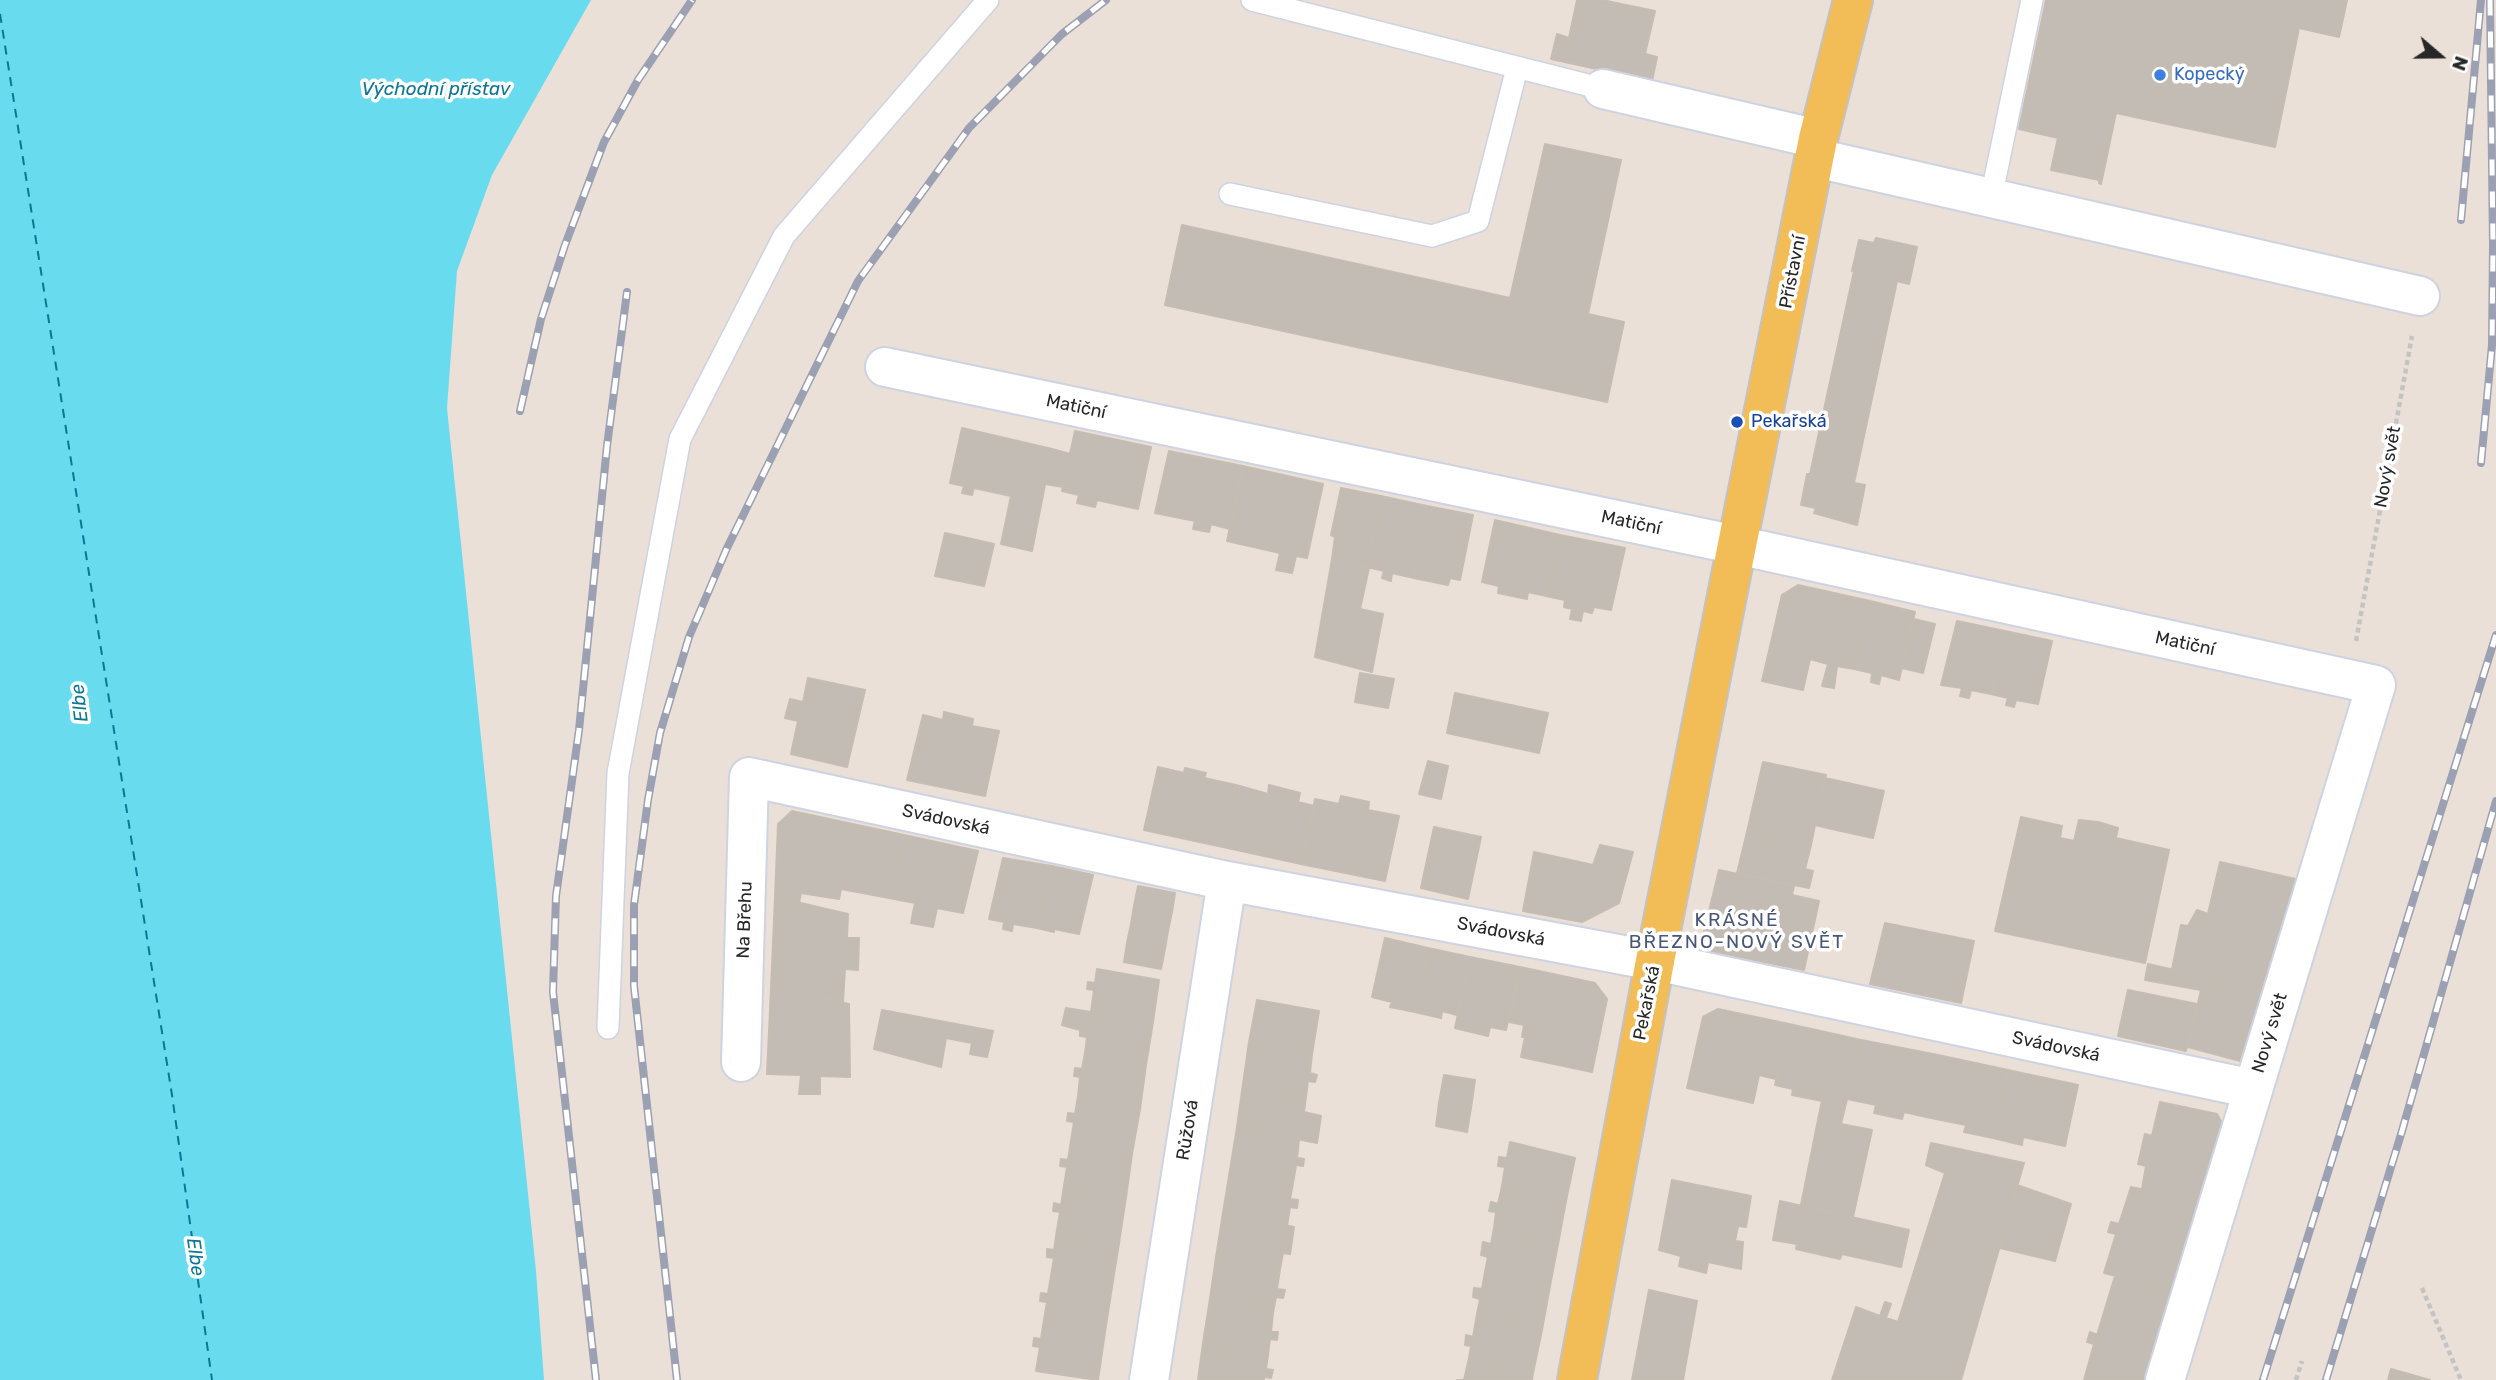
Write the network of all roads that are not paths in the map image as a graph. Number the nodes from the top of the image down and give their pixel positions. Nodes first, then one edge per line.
1 (988, 0) edge
2 (1252, 0) edge
3 (1853, 0) edge
4 (2032, 0) edge
5 (1517, 68) junction
6 (1603, 89) joint
7 (1817, 148) junction
8 (1230, 194) dead end
9 (1991, 198) junction
10 (2420, 296) road end
11 (885, 367) dead end
12 (1737, 545) junction
13 (2363, 683) joint
14 (749, 777) joint
15 (1227, 881) junction
16 (1655, 961) junction
17 (608, 1028) dead end
18 (741, 1062) dead end
19 (2253, 1089) junction
20 (1149, 1380) edge
21 (1577, 1380) edge
22 (2165, 1380) edge

1 - 17 lane
2 - 5 lane
3 - 7 main road, Přístavní
4 - 9 lane
5 - 6 lane
5 - 8 lane
6 - 7 street
7 - 9 street
7 - 12 main road, Přístavní
9 - 10 street
11 - 12 street, Matiční
12 - 13 street, Matiční
12 - 16 main road, Pekařská
13 - 19 street, Nový svět
14 - 15 street, Svádovská
14 - 18 street, Na Břehu
15 - 16 street, Svádovská
15 - 20 street, Růžová
16 - 19 street, Svádovská
16 - 21 main road, Pekařská
19 - 22 street, Nový svět

